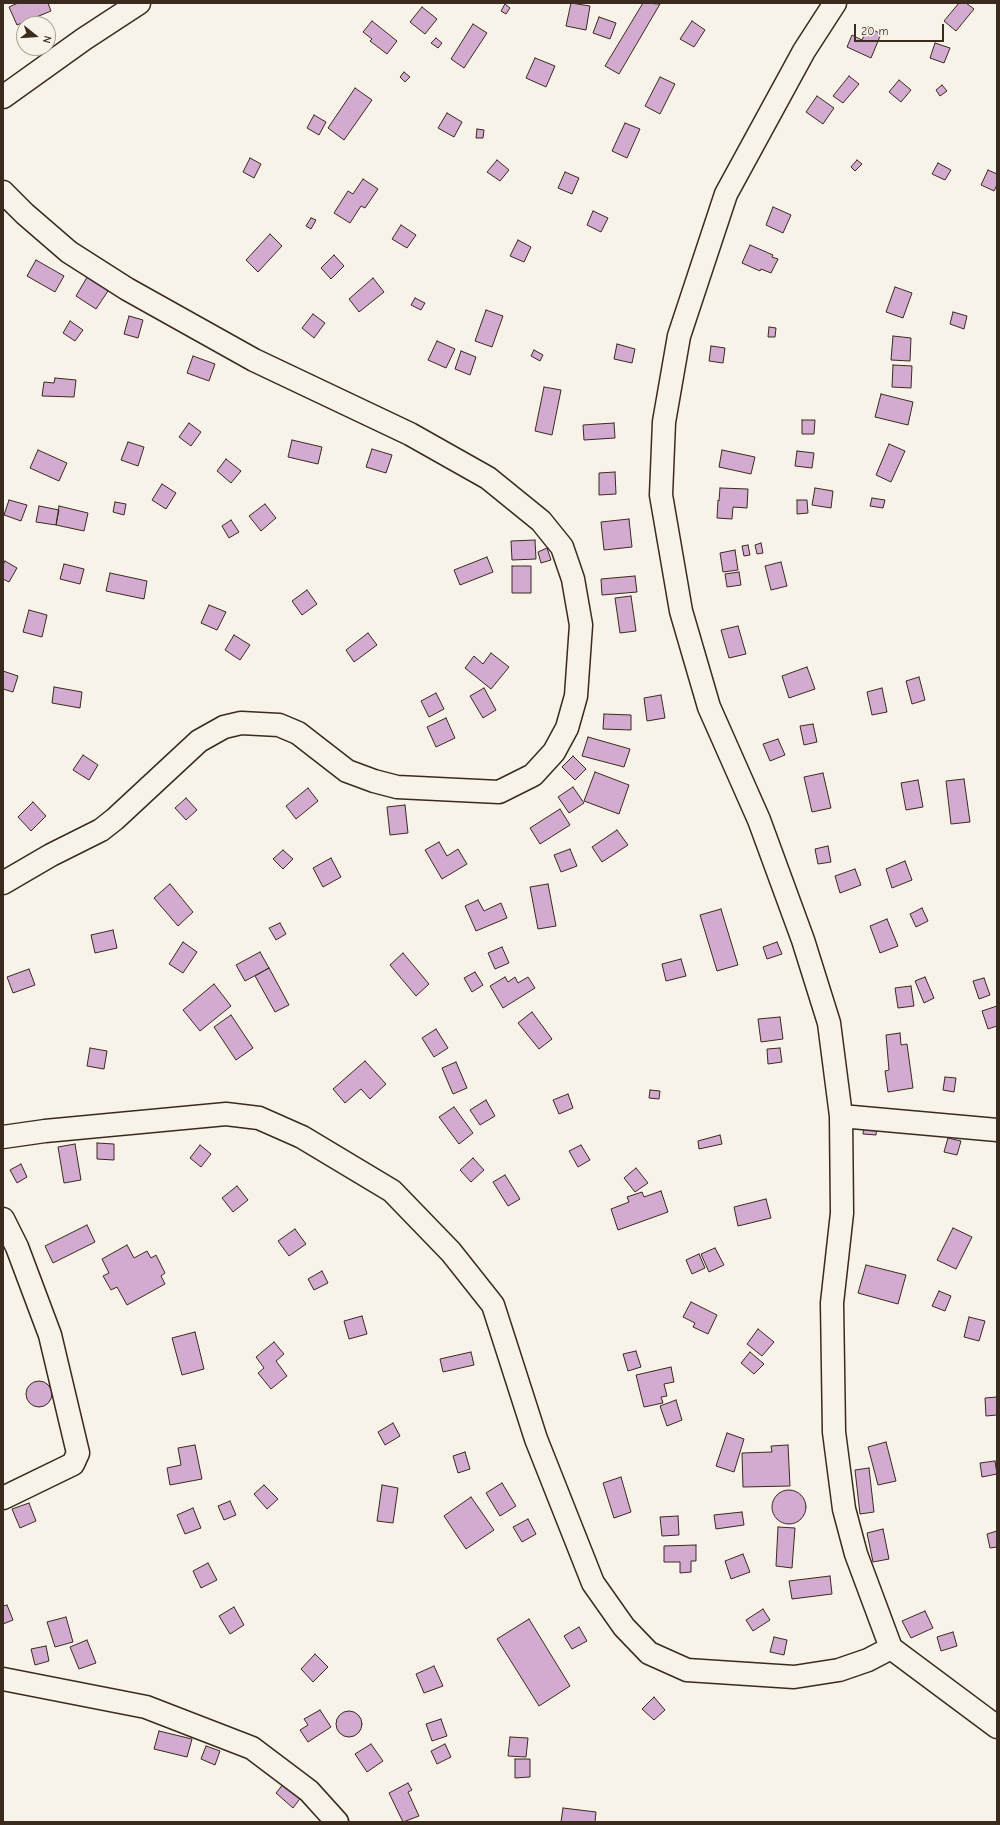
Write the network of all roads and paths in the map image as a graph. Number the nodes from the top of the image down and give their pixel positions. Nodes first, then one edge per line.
1 (139, 3) edge
2 (835, 3) edge
3 (3, 97) edge
4 (3, 192) edge
5 (3, 883) edge
6 (841, 1116) junction
7 (997, 1130) edge
8 (3, 1136) edge
9 (3, 1219) edge
10 (3, 1498) edge
11 (891, 1648) junction
12 (3, 1679) edge
13 (997, 1727) edge
14 (337, 1822) edge

1 - 3 street
2 - 6 street
4 - 5 street
6 - 7 street
6 - 11 street
8 - 11 street
9 - 10 street
11 - 13 street
12 - 14 street

